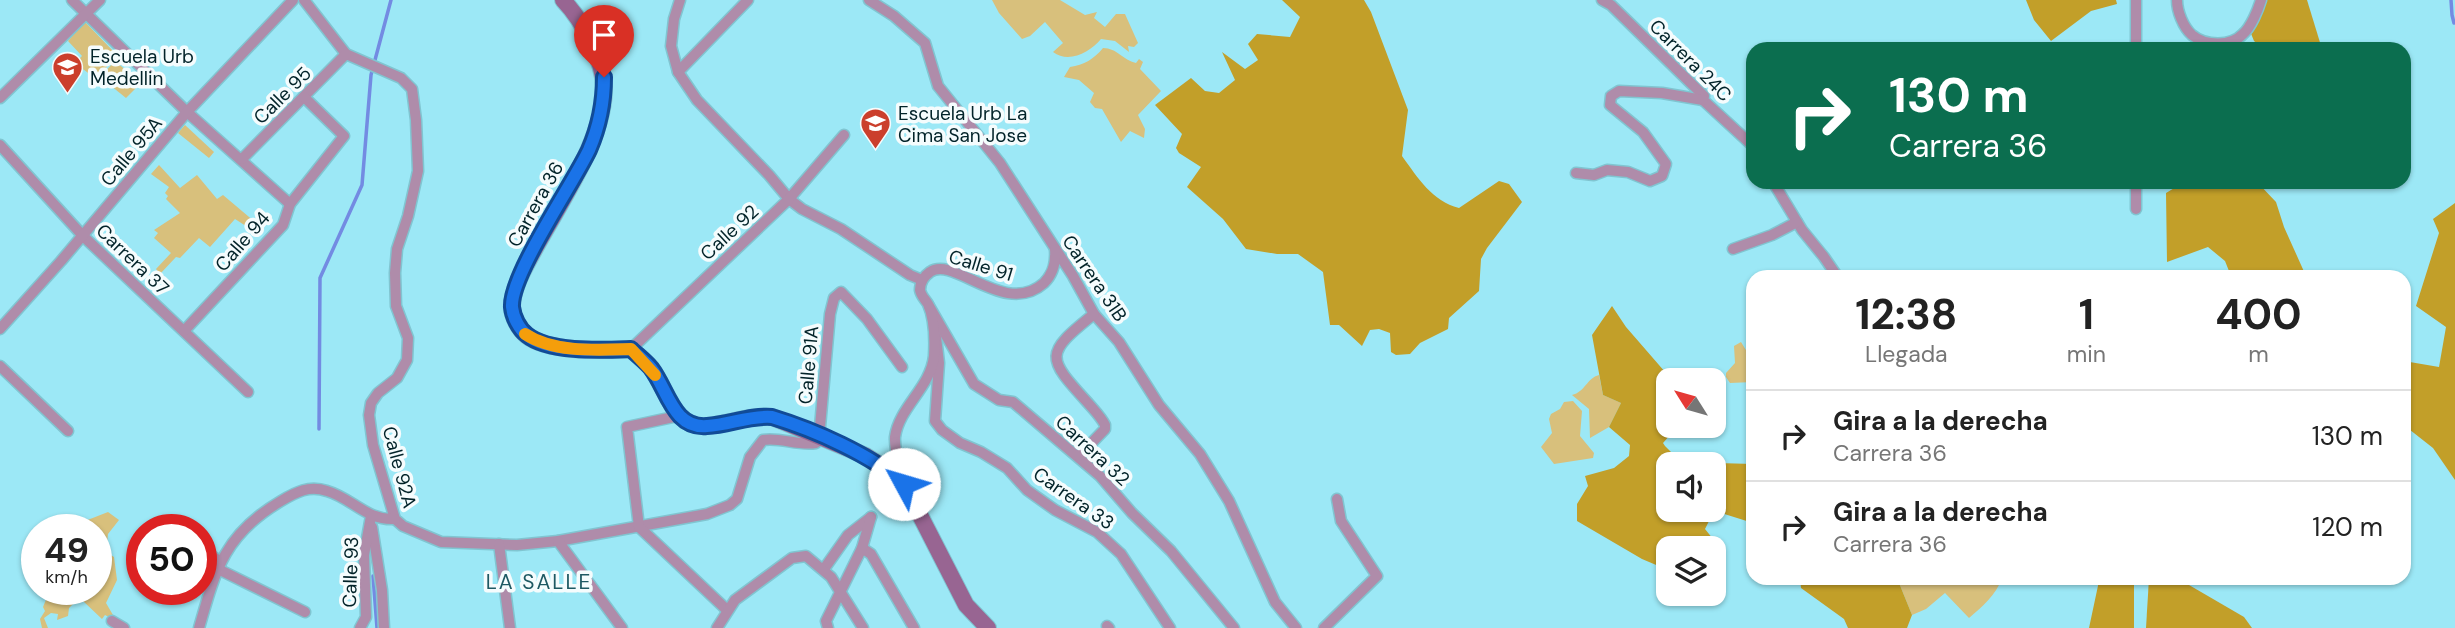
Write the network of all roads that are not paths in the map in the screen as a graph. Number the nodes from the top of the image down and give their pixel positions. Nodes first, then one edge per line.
1 (72, 0) edge
2 (100, 0) edge
3 (293, 0) edge
4 (304, 0) edge
5 (680, 0) edge
6 (748, 0) edge
7 (869, 0) edge
8 (1602, 0) edge
9 (2136, 0) edge
10 (2177, 0) edge
11 (2261, 0) edge
12 (566, 1) edge
13 (85, 15) junction
14 (2136, 42) edge
15 (2210, 42) edge
16 (2232, 42) edge
17 (346, 54) junction
18 (678, 72) junction
19 (304, 97) junction
20 (0, 98) edge
21 (1703, 100) junction
22 (187, 112) junction
23 (844, 135) dead end
24 (1746, 138) edge
25 (0, 145) edge
26 (242, 159) junction
27 (1576, 173) dead end
28 (1777, 189) edge
29 (2136, 189) edge
30 (789, 199) junction
31 (290, 204) junction
32 (2136, 209) dead end
33 (1797, 222) junction
34 (83, 236) junction
35 (1055, 249) junction
36 (1733, 249) dead end
37 (1833, 270) edge
38 (922, 280) junction
39 (929, 306) junction
40 (1094, 314) junction
41 (0, 329) edge
42 (184, 331) junction
43 (936, 337) junction
44 (631, 349) junction
45 (0, 366) edge
46 (902, 367) dead end
47 (248, 392) dead end
48 (678, 416) junction
49 (68, 431) dead end
50 (820, 436) junction
51 (1079, 456) junction
52 (904, 484) junction
53 (1337, 499) dead end
54 (370, 519) junction
55 (395, 519) junction
56 (639, 527) junction
57 (558, 541) junction
58 (499, 544) junction
59 (862, 548) junction
60 (217, 563) edge
61 (220, 566) junction
62 (824, 569) junction
63 (840, 590) junction
64 (727, 610) junction
65 (305, 612) dead end
66 (112, 621) dead end
67 (124, 628) edge
68 (199, 628) edge
69 (360, 628) edge
70 (384, 628) edge
71 (510, 628) edge
72 (622, 628) edge
73 (717, 628) edge
74 (828, 628) edge
75 (863, 628) edge
76 (914, 628) edge
77 (988, 628) edge
78 (1170, 628) edge
79 (1234, 628) edge
80 (1296, 628) edge
81 (1324, 628) edge

1 - 13 street
2 - 13 street
3 - 22 street, Calle 95A
4 - 17 street
5 - 18 street
6 - 18 street
7 - 35 street, Carrera 31B
8 - 21 street, Carrera 24C
9 - 14 street
10 - 15 street
11 - 16 street
12 - 44 main road, Carrera 36
13 - 20 street
13 - 22 street
17 - 19 street, Calle 95
17 - 55 street, Calle 92A
18 - 30 street
19 - 26 street, Calle 95
19 - 31 street, Calle 94
21 - 24 street, Carrera 24C
21 - 27 street
22 - 26 street
22 - 34 street, Calle 95A
23 - 30 street, Calle 92
25 - 34 street, Carrera 37
26 - 31 street
28 - 33 street
29 - 32 street
30 - 38 street
30 - 44 street, Calle 92
31 - 42 street, Calle 94
33 - 36 street
33 - 37 street
34 - 41 street, Calle 95A
34 - 42 street, Carrera 37
35 - 38 street, Calle 91
35 - 40 street, Carrera 31B
38 - 39 street, Calle 91
39 - 43 street, Calle 91
39 - 51 street, Carrera 32
40 - 51 street
40 - 80 street, Carrera 31B
42 - 47 street, Carrera 37
43 - 52 street, Calle 91
43 - 78 street, Carrera 33
44 - 48 main road
45 - 49 street
46 - 50 street, Calle 91A
48 - 50 main road
48 - 56 street
50 - 52 main road
50 - 56 street, Calle 92A
51 - 79 street, Carrera 32
52 - 77 main road
53 - 81 street
54 - 55 street
54 - 61 street
54 - 69 street, Calle 93
54 - 70 street
55 - 58 street, Calle 92A
56 - 57 street, Calle 92A
56 - 64 street
57 - 58 street, Calle 92A
57 - 72 street
58 - 71 street
59 - 62 street
59 - 63 street
59 - 76 street
60 - 61 street
61 - 65 street
61 - 68 street
62 - 63 street
62 - 64 street
63 - 74 street
63 - 75 street
64 - 73 street
66 - 67 street

